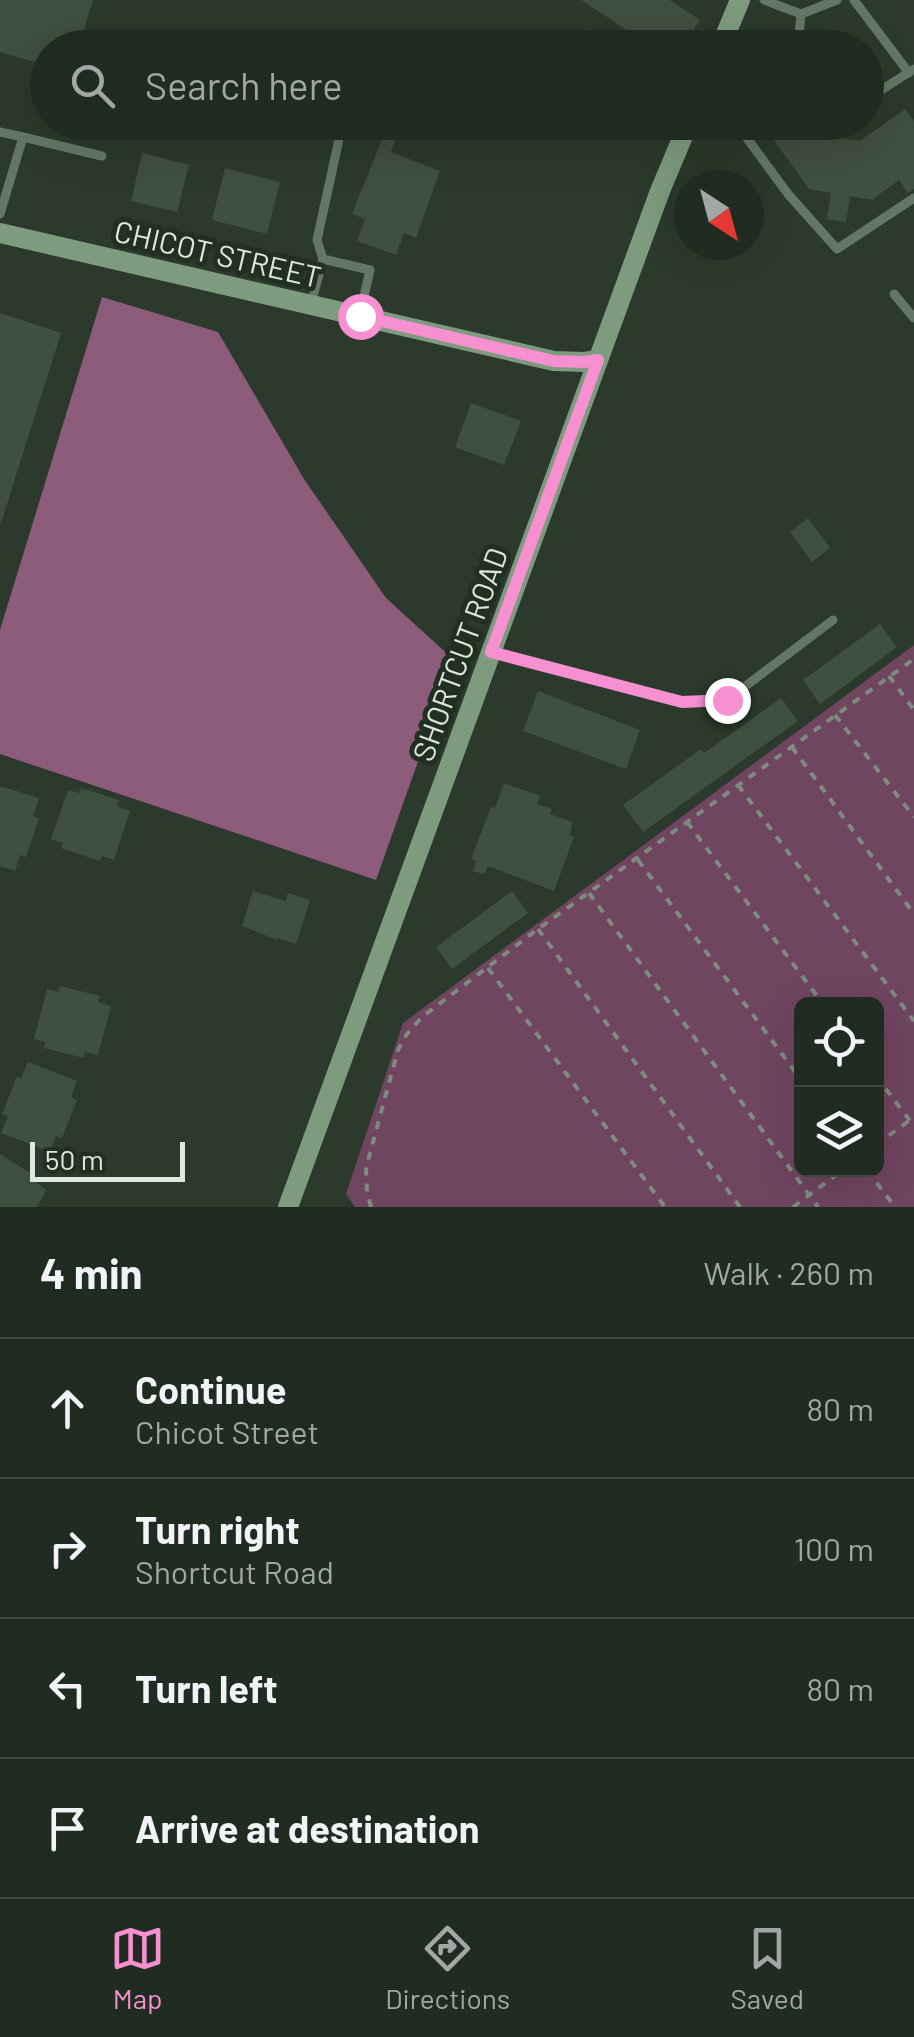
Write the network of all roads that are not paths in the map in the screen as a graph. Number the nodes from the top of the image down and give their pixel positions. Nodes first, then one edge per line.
1 (740, 0) edge
2 (764, 0) edge
3 (837, 0) edge
4 (854, 0) edge
5 (801, 14) junction
6 (728, 30) edge
7 (799, 30) edge
8 (878, 30) edge
9 (884, 37) edge
10 (911, 71) edge
11 (884, 88) edge
12 (0, 132) edge
13 (23, 137) junction
14 (30, 139) edge
15 (35, 140) edge
16 (339, 140) edge
17 (681, 140) edge
18 (748, 140) edge
19 (102, 156) dead end
20 (914, 198) edge
21 (0, 214) edge
22 (0, 233) edge
23 (323, 259) junction
24 (894, 294) dead end
25 (311, 305) junction
26 (360, 316) junction
27 (914, 318) edge
28 (598, 360) junction
29 (833, 620) dead end
30 (491, 652) junction
31 (288, 1207) edge

1 - 6 main road
2 - 5 lane
3 - 5 lane
4 - 8 lane
5 - 7 lane
9 - 10 lane
10 - 11 lane
12 - 13 lane
13 - 14 lane
13 - 21 lane
15 - 19 lane
16 - 23 lane
17 - 28 main road, SHORTCUT ROAD
18 - 20 lane
22 - 25 main road, CHICOT STREET
23 - 25 lane
23 - 26 lane
24 - 27 lane
25 - 26 main road, CHICOT STREET
26 - 28 main road, CHICOT STREET
28 - 30 main road, SHORTCUT ROAD
29 - 30 lane
30 - 31 main road, SHORTCUT ROAD

